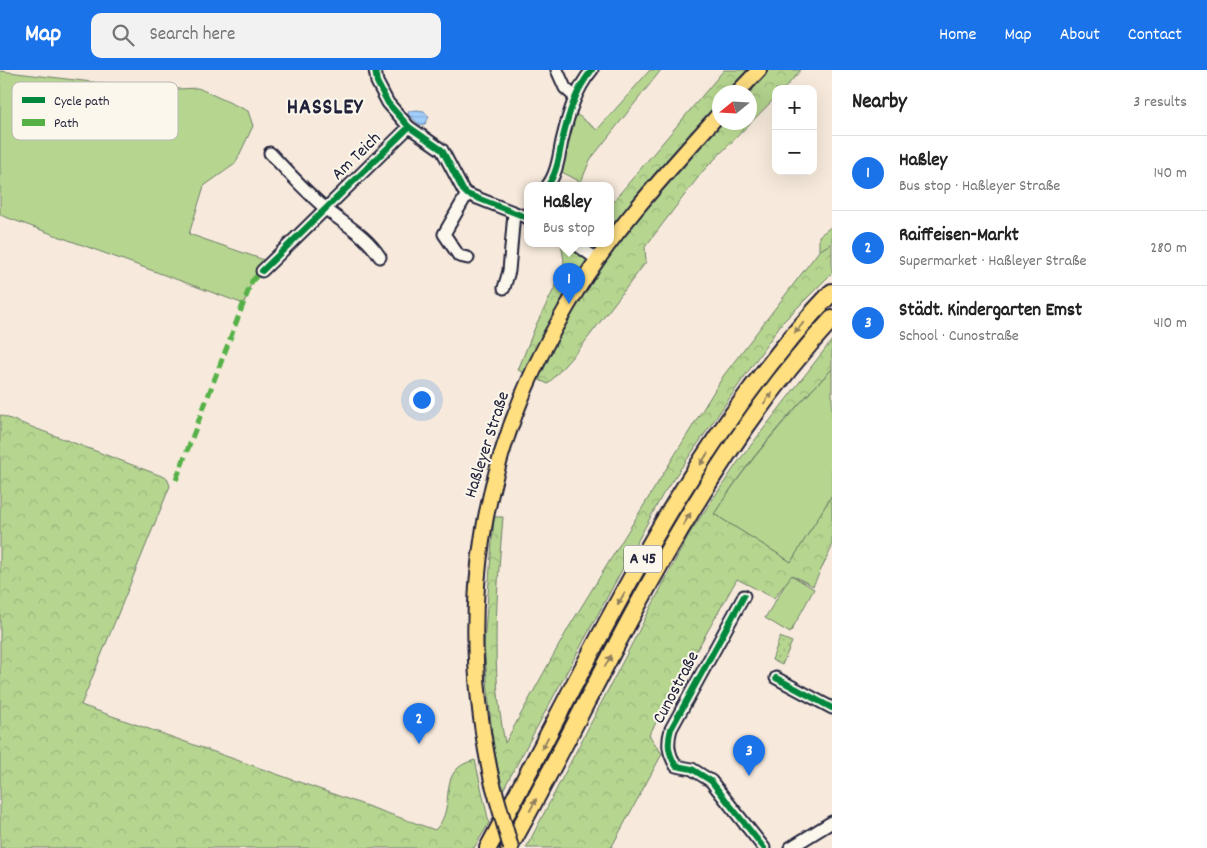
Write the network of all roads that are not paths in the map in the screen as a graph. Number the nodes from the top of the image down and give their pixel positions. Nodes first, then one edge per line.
1 (375, 70) edge
2 (557, 70) edge
3 (592, 70) edge
4 (759, 70) edge
5 (745, 85) edge
6 (575, 97) junction
7 (712, 122) edge
8 (409, 126) junction
9 (270, 153) dead end
10 (549, 182) edge
11 (467, 194) junction
12 (325, 208) junction
13 (514, 213) junction
14 (524, 217) edge
15 (614, 240) edge
16 (580, 247) edge
17 (608, 247) edge
18 (380, 256) dead end
19 (468, 258) dead end
20 (598, 260) junction
21 (262, 271) dead end
22 (504, 288) dead end
23 (832, 292) edge
24 (832, 319) edge
25 (744, 596) dead end
26 (776, 678) dead end
27 (832, 708) edge
28 (832, 822) edge
29 (488, 848) edge
30 (510, 848) edge
31 (764, 848) edge
32 (790, 848) edge

1 - 8 street
2 - 6 street
3 - 6 street
4 - 5 main road
6 - 10 street
7 - 15 main road, Haßleyer Straße
8 - 11 street
8 - 12 street, Am Teich
9 - 12 street
11 - 13 street
11 - 19 street
12 - 18 street
12 - 21 street, Am Teich
13 - 14 street
13 - 22 street
16 - 20 street
17 - 20 main road, Haßleyer Straße
20 - 30 main road, Haßleyer Straße, bridge
23 -> 29 highway, A 45
30 -> 24 highway, A 45
25 - 31 street, Cunostraße
26 - 27 street
28 - 32 street

